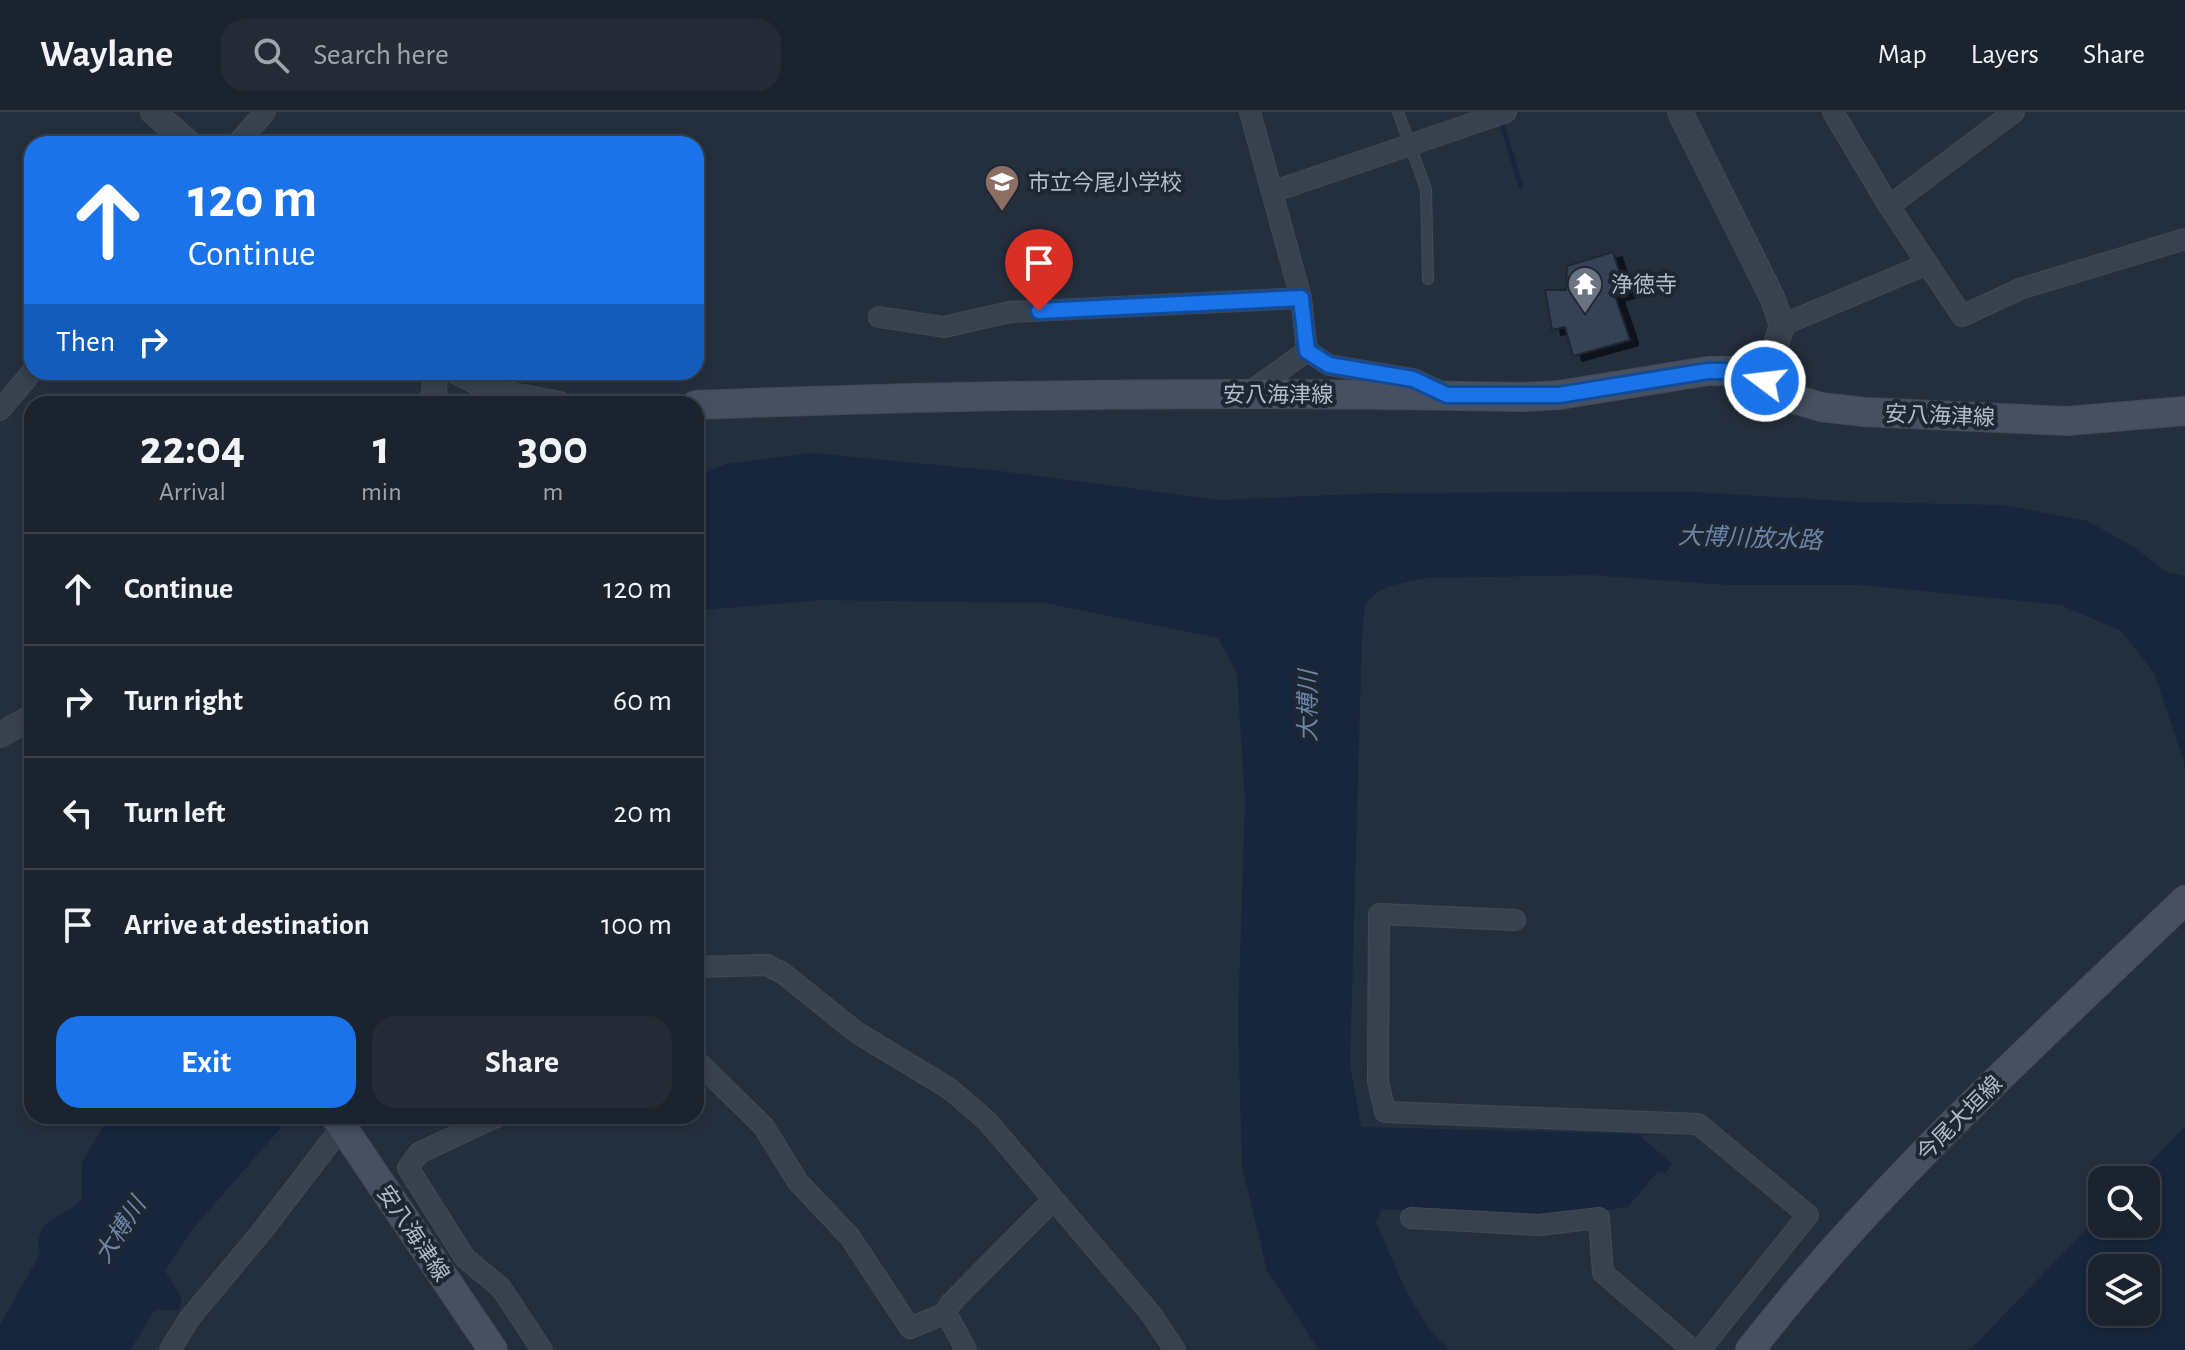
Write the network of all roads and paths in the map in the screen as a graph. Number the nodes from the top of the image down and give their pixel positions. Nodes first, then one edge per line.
1 (153, 112) edge
2 (265, 112) edge
3 (1250, 112) edge
4 (1398, 112) edge
5 (1506, 112) edge
6 (1833, 112) edge
7 (2014, 112) edge
8 (1686, 114) edge
9 (181, 136) edge
10 (244, 136) edge
11 (1411, 144) junction
12 (1272, 192) junction
13 (1889, 206) junction
14 (2185, 239) edge
15 (1927, 264) junction
16 (1428, 279) dead end
17 (1301, 298) junction
18 (879, 317) dead end
19 (1782, 325) junction
20 (1307, 351) junction
21 (25, 380) edge
22 (473, 380) edge
23 (1765, 381) junction
24 (1247, 394) junction
25 (1447, 395) junction
26 (517, 396) edge
27 (704, 405) edge
28 (0, 410) edge
29 (2185, 411) edge
30 (24, 722) edge
31 (0, 735) edge
32 (2185, 900) edge
33 (1515, 920) dead end
34 (704, 967) edge
35 (704, 1068) edge
36 (338, 1124) edge
37 (345, 1124) edge
38 (481, 1124) edge
39 (1053, 1200) junction
40 (1411, 1218) dead end
41 (946, 1313) junction
42 (170, 1350) edge
43 (493, 1350) edge
44 (542, 1350) edge
45 (966, 1350) edge
46 (1175, 1350) edge
47 (1693, 1350) edge
48 (1700, 1350) edge
49 (1750, 1350) edge

1 - 9 street
2 - 10 street
3 - 12 street
4 - 11 lane
5 - 11 street
6 - 13 street
7 - 13 street
8 - 19 street
11 - 12 street
11 - 16 lane
12 - 17 street
13 - 15 street
14 - 15 street
15 - 19 street
17 - 18 street
17 - 20 street
19 - 23 street
20 - 24 street
20 - 25 street
21 - 28 street
22 - 26 street
23 - 25 main road, 安八海津線
23 - 29 main road, 安八海津線
24 - 25 main road, 安八海津線
24 - 27 main road, 安八海津線
30 - 31 street
32 - 49 main road, 今尾大垣線
33 - 48 street
34 - 39 street
35 - 41 street
36 - 42 street
37 - 43 main road, 安八海津線
38 - 44 street
39 - 41 street
39 - 46 street
40 - 47 street
41 - 45 street

